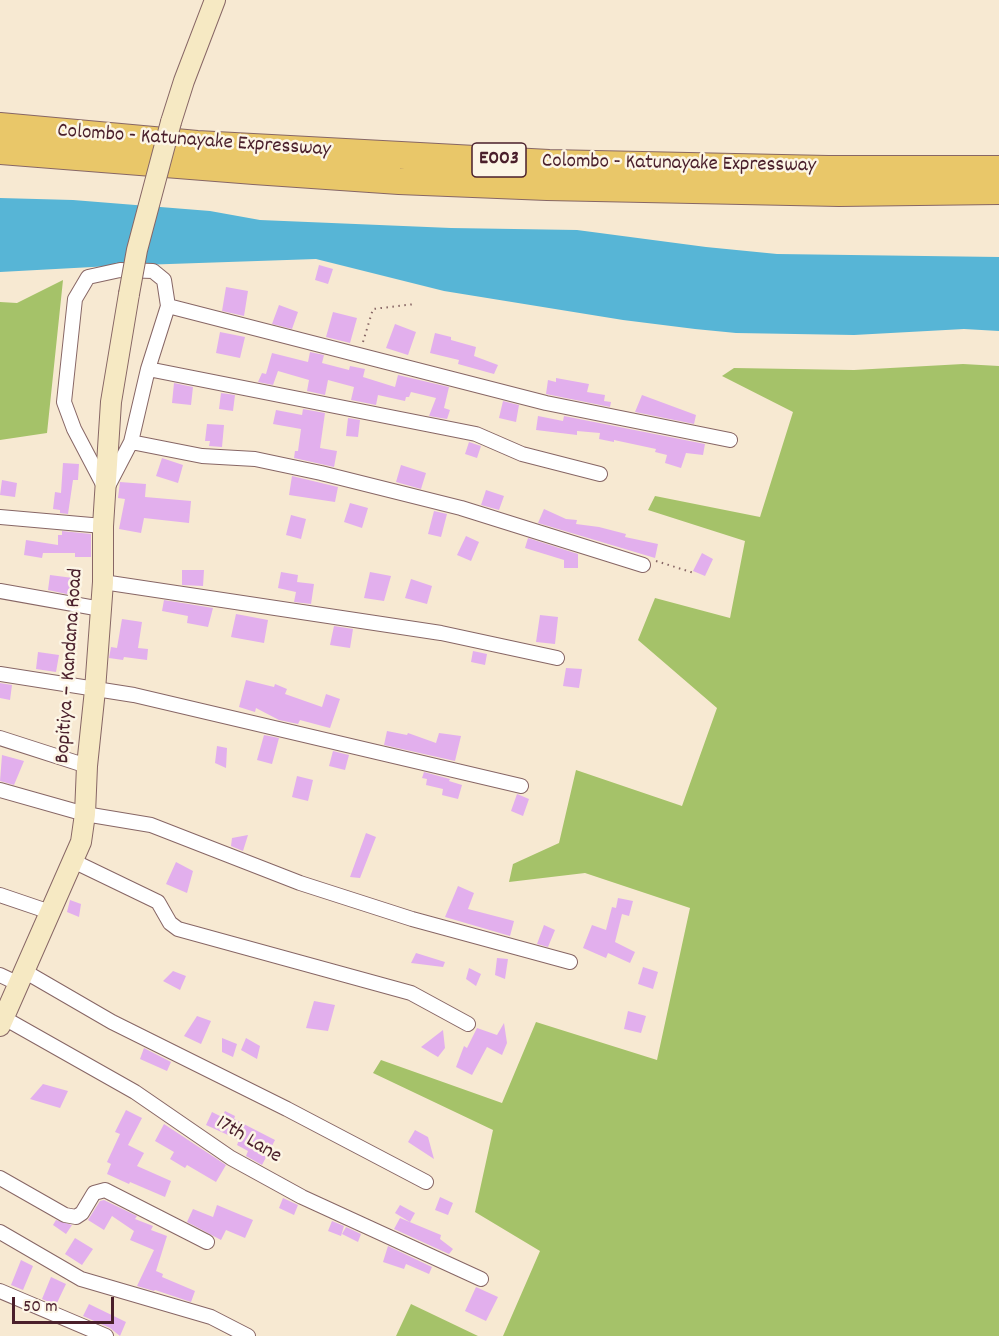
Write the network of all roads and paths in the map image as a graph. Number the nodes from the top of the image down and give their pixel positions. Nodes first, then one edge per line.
1 (215, 0) edge
2 (0, 126) edge
3 (0, 151) edge
4 (999, 169) edge
5 (999, 191) edge
6 (415, 304) dead end
7 (168, 306) junction
8 (359, 356) junction
9 (148, 369) junction
10 (730, 440) dead end
11 (131, 442) junction
12 (600, 474) dead end
13 (106, 490) junction
14 (0, 517) edge
15 (103, 526) junction
16 (638, 563) joint
17 (694, 573) dead end
18 (103, 582) junction
19 (0, 591) edge
20 (101, 609) junction
21 (557, 658) dead end
22 (0, 674) edge
23 (95, 690) junction
24 (0, 738) edge
25 (87, 766) junction
26 (521, 786) dead end
27 (0, 790) edge
28 (85, 814) junction
29 (73, 861) junction
30 (0, 896) edge
31 (51, 912) junction
32 (570, 962) dead end
33 (0, 975) edge
34 (22, 977) junction
35 (2, 1022) edge
36 (468, 1024) dead end
37 (0, 1178) edge
38 (426, 1182) dead end
39 (0, 1232) edge
40 (207, 1242) dead end
41 (482, 1279) dead end
42 (0, 1291) edge
43 (106, 1336) edge
44 (248, 1336) edge

1 - 13 street, Bopitiya – Kandana Road, bridge
2 - 4 highway, Colombo - Katunayake Expressway / E003
3 - 5 highway, Colombo - Katunayake Expressway / E003
6 - 8 path
7 - 8 street
7 - 9 street
7 - 13 street
8 - 10 street
9 - 11 street
9 - 12 street
11 - 13 street
11 - 16 street
13 - 15 street, Bopitiya – Kandana Road
14 - 15 street
15 - 18 street, Bopitiya – Kandana Road
16 - 17 path
18 - 20 street, Bopitiya – Kandana Road
18 - 21 street
19 - 20 street
20 - 23 street, Bopitiya – Kandana Road
22 - 23 street
23 - 25 street, Bopitiya – Kandana Road
23 - 26 street
24 - 25 street
25 - 28 street, Bopitiya – Kandana Road
27 - 28 street
28 - 29 street, Bopitiya – Kandana Road
28 - 32 street
29 - 31 street, Bopitiya – Kandana Road
29 - 36 street
30 - 31 street
31 - 34 street, Bopitiya – Kandana Road
33 - 34 street
34 - 35 street, Bopitiya – Kandana Road
34 - 38 street
35 - 41 street, 17th Lane
37 - 40 street
39 - 44 street
42 - 43 street

